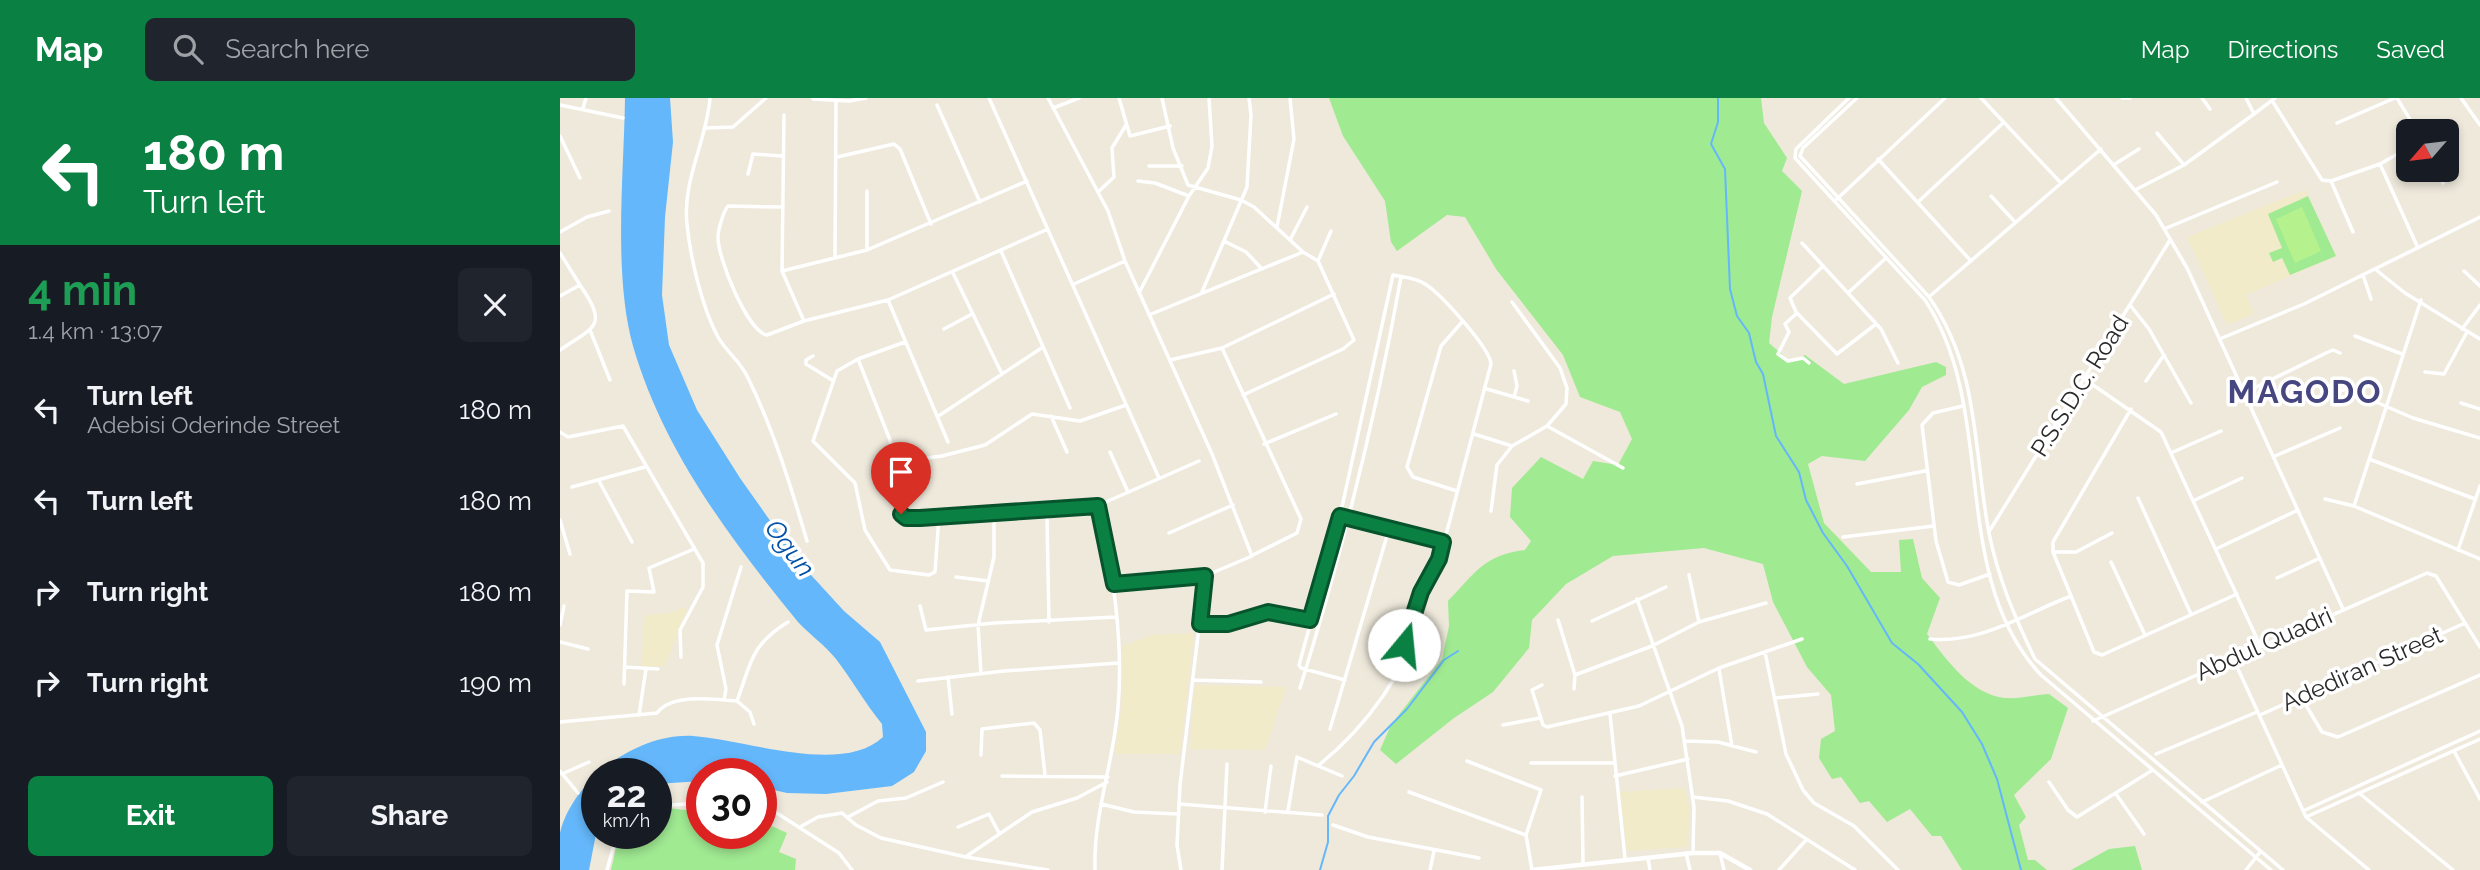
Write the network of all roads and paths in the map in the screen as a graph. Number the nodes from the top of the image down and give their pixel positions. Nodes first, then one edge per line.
1 (586, 98) edge
2 (710, 98) edge
3 (766, 98) edge
4 (866, 98) edge
5 (989, 98) edge
6 (1048, 98) edge
7 (1079, 98) edge
8 (1119, 98) edge
9 (1162, 98) edge
10 (1209, 98) edge
11 (1249, 98) edge
12 (1290, 98) edge
13 (1849, 98) edge
14 (1857, 98) edge
15 (1945, 98) edge
16 (1981, 98) edge
17 (2056, 98) edge
18 (2122, 98) edge
19 (2130, 98) edge
20 (2202, 98) edge
21 (2246, 98) edge
22 (2396, 98) edge
23 (2461, 98) edge
24 (813, 99) edge
25 (759, 100) edge
26 (836, 100) junction
27 (2274, 100) edge
28 (560, 105) edge
29 (937, 105) dead end
30 (583, 108) junction
31 (1053, 108) junction
32 (2210, 109) dead end
33 (2254, 114) junction
34 (783, 115) dead end
35 (623, 118) dead end
36 (2409, 119) edge
37 (2003, 123) junction
38 (2337, 124) dead end
39 (1125, 125) junction
40 (2480, 125) edge
41 (1170, 126) junction
42 (707, 128) junction
43 (2157, 133) dead end
44 (560, 136) edge
45 (2101, 149) junction
46 (2139, 149) dead end
47 (1798, 155) junction
48 (2396, 155) edge
49 (782, 156) junction
50 (836, 158) junction
51 (1878, 159) junction
52 (2115, 164) junction
53 (2380, 164) junction
54 (2184, 165) junction
55 (1149, 166) dead end
56 (1182, 166) junction
57 (748, 174) dead end
58 (580, 178) dead end
59 (1027, 181) junction
60 (1138, 181) dead end
61 (2331, 181) junction
62 (2277, 182) dead end
63 (2061, 183) junction
64 (1193, 189) junction
65 (2135, 190) junction
66 (867, 191) dead end
67 (1098, 192) junction
68 (1189, 196) junction
69 (1991, 196) dead end
70 (1836, 199) junction
71 (1241, 200) junction
72 (980, 202) junction
73 (1918, 202) junction
74 (782, 207) junction
75 (1307, 207) dead end
76 (609, 211) dead end
77 (2480, 217) edge
78 (2015, 222) junction
79 (931, 224) junction
80 (1277, 228) junction
81 (1048, 229) junction
82 (2164, 229) junction
83 (1331, 231) dead end
84 (560, 232) edge
85 (2353, 232) dead end
86 (1290, 240) junction
87 (2170, 240) junction
88 (1224, 241) junction
89 (1802, 243) dead end
90 (2418, 248) junction
91 (867, 250) junction
92 (1000, 251) junction
93 (1303, 251) junction
94 (560, 253) edge
95 (1888, 256) junction
96 (835, 258) junction
97 (1125, 261) junction
98 (1318, 261) junction
99 (1971, 261) junction
100 (1823, 266) junction
101 (2375, 269) junction
102 (1262, 270) junction
103 (782, 271) junction
104 (2464, 271) dead end
105 (953, 273) junction
106 (2363, 275) junction
107 (1401, 278) junction
108 (1074, 284) junction
109 (580, 285) junction
110 (2480, 286) edge
111 (1202, 292) junction
112 (1139, 293) junction
113 (1848, 293) junction
114 (1334, 294) junction
115 (560, 296) edge
116 (1927, 299) junction
117 (2371, 299) dead end
118 (888, 300) junction
119 (2421, 300) junction
120 (1512, 302) dead end
121 (2130, 305) junction
122 (2480, 305) edge
123 (1797, 313) junction
124 (972, 314) junction
125 (1149, 315) junction
126 (804, 321) junction
127 (1462, 322) junction
128 (1877, 324) junction
129 (944, 329) dead end
130 (590, 330) junction
131 (2464, 330) junction
132 (2355, 336) dead end
133 (2221, 339) junction
134 (2480, 339) edge
135 (905, 342) junction
136 (1043, 347) junction
137 (1222, 348) junction
138 (560, 350) edge
139 (2340, 353) dead end
140 (2402, 354) junction
141 (2164, 355) junction
142 (813, 356) dead end
143 (858, 359) junction
144 (1170, 360) junction
145 (1810, 363) dead end
146 (1898, 363) dead end
147 (1514, 371) dead end
148 (2425, 373) dead end
149 (1002, 374) junction
150 (2084, 378) junction
151 (610, 380) dead end
152 (832, 380) junction
153 (1371, 381) junction
154 (2146, 381) dead end
155 (1382, 384) junction
156 (1486, 389) junction
157 (2246, 393) junction
158 (1243, 394) junction
159 (1514, 397) junction
160 (2321, 397) dead end
161 (1528, 401) dead end
162 (2191, 403) dead end
163 (2461, 403) dead end
164 (1126, 405) junction
165 (1970, 405) junction
166 (1964, 406) junction
167 (2386, 407) junction
168 (1070, 408) dead end
169 (2131, 409) junction
170 (2480, 409) edge
171 (1336, 414) dead end
172 (939, 416) junction
173 (1051, 416) junction
174 (1548, 426) junction
175 (2340, 428) dead end
176 (2221, 430) dead end
177 (560, 432) edge
178 (1474, 434) junction
179 (2480, 438) edge
180 (948, 442) dead end
181 (1264, 444) junction
182 (1512, 446) junction
183 (1067, 452) dead end
184 (1110, 452) dead end
185 (2172, 452) junction
186 (2275, 456) junction
187 (2369, 459) junction
188 (1199, 461) dead end
189 (894, 462) junction
190 (645, 467) junction
191 (1623, 468) dead end
192 (1925, 471) junction
193 (1159, 478) junction
194 (2242, 478) dead end
195 (599, 481) junction
196 (1857, 484) dead end
197 (2480, 486) edge
198 (572, 487) dead end
199 (1457, 491) junction
200 (1128, 492) junction
201 (2138, 498) dead end
202 (2325, 499) dead end
203 (2475, 499) junction
204 (2195, 500) junction
205 (1233, 505) junction
206 (1098, 506) junction
207 (2354, 506) junction
208 (2298, 510) junction
209 (1491, 511) dead end
210 (939, 516) junction
211 (1340, 516) junction
212 (1349, 518) junction
213 (1047, 519) dead end
214 (560, 520) edge
215 (994, 523) dead end
216 (1934, 526) junction
217 (1389, 529) junction
218 (1989, 532) junction
219 (1169, 533) dead end
220 (2112, 533) dead end
221 (1982, 534) junction
222 (1843, 537) dead end
223 (807, 541) dead end
224 (632, 542) dead end
225 (1443, 542) junction
226 (694, 549) junction
227 (2216, 549) junction
228 (2458, 550) junction
229 (2053, 552) junction
230 (570, 554) dead end
231 (1252, 556) junction
232 (2320, 558) junction
233 (2480, 559) edge
234 (2111, 562) dead end
235 (741, 567) dead end
236 (1990, 574) junction
237 (1689, 575) dead end
238 (1205, 576) junction
239 (956, 577) dead end
240 (2277, 578) dead end
241 (988, 581) junction
242 (1114, 584) junction
243 (1667, 587) dead end
244 (2236, 594) junction
245 (2071, 596) junction
246 (1637, 599) junction
247 (1766, 603) dead end
248 (564, 606) dead end
249 (920, 606) dead end
250 (2343, 609) junction
251 (2191, 614) junction
252 (1116, 617) junction
253 (2015, 618) junction
254 (1310, 620) junction
255 (1558, 621) dead end
256 (1592, 621) dead end
257 (788, 622) dead end
258 (1049, 622) junction
259 (1319, 622) junction
260 (1699, 622) junction
261 (2465, 623) junction
262 (1200, 624) junction
263 (2007, 624) junction
264 (560, 625) edge
265 (978, 625) junction
266 (2145, 635) junction
267 (2480, 636) edge
268 (1801, 639) dead end
269 (1930, 639) dead end
270 (560, 642) edge
271 (1427, 642) dead end
272 (2477, 642) junction
273 (2260, 645) junction
274 (1652, 646) junction
275 (2480, 647) edge
276 (588, 649) dead end
277 (1765, 652) junction
278 (681, 657) dead end
279 (2233, 658) junction
280 (1382, 661) dead end
281 (1118, 663) junction
282 (624, 667) junction
283 (1718, 668) junction
284 (646, 669) junction
285 (658, 669) dead end
286 (1306, 670) junction
287 (981, 673) junction
288 (2480, 675) edge
289 (1575, 676) junction
290 (948, 677) junction
291 (1194, 680) junction
292 (1345, 680) junction
293 (918, 681) dead end
294 (1261, 682) dead end
295 (624, 684) dead end
296 (1542, 685) dead end
297 (1300, 688) dead end
298 (1574, 690) dead end
299 (1671, 690) junction
300 (1818, 694) dead end
301 (2301, 697) junction
302 (1774, 698) junction
303 (724, 700) junction
304 (737, 701) junction
305 (2259, 713) junction
306 (952, 714) dead end
307 (1610, 714) junction
308 (639, 715) junction
309 (2101, 717) junction
310 (1540, 718) junction
311 (2093, 721) junction
312 (560, 722) edge
313 (754, 724) dead end
314 (1503, 725) dead end
315 (1330, 729) dead end
316 (2480, 731) edge
317 (2480, 739) edge
318 (1685, 741) junction
319 (1732, 746) junction
320 (2454, 751) junction
321 (1756, 752) dead end
322 (2156, 754) dead end
323 (981, 755) dead end
324 (1688, 759) junction
325 (1467, 761) dead end
326 (1613, 762) junction
327 (1531, 763) dead end
328 (1227, 764) dead end
329 (1320, 764) junction
330 (581, 765) edge
331 (2282, 765) junction
332 (1271, 766) dead end
333 (2151, 771) junction
334 (561, 773) edge
335 (1045, 775) junction
336 (1002, 776) dead end
337 (1342, 776) dead end
338 (1615, 776) junction
339 (1107, 780) junction
340 (943, 782) dead end
341 (2049, 782) dead end
342 (1409, 792) dead end
343 (578, 793) dead end
344 (2359, 793) junction
345 (2116, 794) junction
346 (1582, 797) dead end
347 (1693, 797) junction
348 (2480, 799) edge
349 (2202, 802) junction
350 (1101, 804) junction
351 (1179, 804) junction
352 (1223, 808) junction
353 (1288, 811) junction
354 (2303, 811) junction
355 (1265, 812) junction
356 (777, 813) edge
357 (1178, 814) junction
358 (1322, 815) dead end
359 (848, 817) junction
360 (2306, 817) junction
361 (1333, 825) dead end
362 (800, 827) junction
363 (958, 827) dead end
364 (999, 834) junction
365 (2144, 834) dead end
366 (1526, 835) junction
367 (1806, 840) junction
368 (612, 849) edge
369 (1434, 851) junction
370 (2261, 851) junction
371 (1686, 853) junction
372 (1693, 853) junction
373 (1720, 853) junction
374 (1648, 856) junction
375 (966, 857) junction
376 (1479, 858) dead end
377 (1625, 858) junction
378 (2256, 858) junction
379 (1606, 860) junction
380 (1583, 862) junction
381 (1571, 867) edge
382 (1016, 868) edge
383 (607, 870) edge
384 (852, 870) edge
385 (1048, 870) edge
386 (1096, 870) edge
387 (1181, 870) edge
388 (1222, 870) edge
389 (1430, 870) edge
390 (1532, 870) edge
391 (1608, 870) edge
392 (1650, 870) edge
393 (1690, 870) edge
394 (1724, 870) edge
395 (1751, 870) edge
396 (1779, 870) edge
397 (1855, 870) edge
398 (1898, 870) edge
399 (2246, 870) edge
400 (2271, 870) edge
401 (2283, 870) edge
402 (2369, 870) edge
403 (2454, 870) edge

1 - 30 street
2 - 42 street
3 - 25 street
4 - 26 street
5 - 59 street
6 - 31 street
7 - 31 street
8 - 39 street
9 - 41 street
10 - 64 street
11 - 71 street
12 - 80 street
13 - 47 street
14 - 47 street
15 - 51 street
16 - 37 street
17 - 45 street
18 - 19 street
20 - 32 street
21 - 33 street
22 - 36 street
22 - 38 street
23 - 40 street
24 - 26 street
25 - 42 street
26 - 50 street
27 - 33 street
27 - 61 street
28 - 30 street
29 - 72 street
30 - 35 street
31 - 67 street
33 - 54 street
34 - 49 street
37 - 63 street
37 - 73 street
39 - 41 street
39 - 67 street
41 - 56 street
42 - 223 street
43 - 54 street
44 - 58 street
45 - 52 street
45 - 63 street
46 - 52 street
47 - 70 street
48 - 53 street
49 - 57 street
49 - 74 street
50 - 79 street
50 - 96 street
51 - 70 street
51 - 73 street
52 - 65 street
53 - 61 street
53 - 90 street
54 - 65 street
55 - 56 street
56 - 64 street
59 - 72 street
59 - 81 street
60 - 68 street
61 - 85 street
62 - 82 street
63 - 78 street
64 - 68 street
64 - 71 street
65 - 82 street
66 - 91 street
67 - 97 street
68 - 112 street
69 - 78 street
70 - 95 street
71 - 80 street
71 - 88 street
72 - 79 street
73 - 99 street
74 - 103 street
74 - 126 street
75 - 86 street
76 - 84 street
77 - 90 street
78 - 99 street
79 - 91 street
80 - 86 street
81 - 92 street
81 - 108 street
82 - 87 street
83 - 98 street
86 - 93 street
87 - 121 street, P.S.S.D.C. Road
87 - 133 street
88 - 102 street
88 - 111 street
89 - 100 street
90 - 101 street
91 - 96 street
92 - 105 street
92 - 136 street
93 - 98 street
93 - 102 street
94 - 109 street
95 - 113 street
95 - 116 street
96 - 103 street
97 - 108 street
97 - 112 street
98 - 114 street
99 - 116 street
100 - 113 street
100 - 123 street
101 - 106 street
101 - 119 street
102 - 111 street
103 - 126 street
104 - 110 street
105 - 118 street
105 - 124 street
106 - 117 street
106 - 133 street
107 - 127 street
107 - 153 street
107 - 155 street
108 - 164 street
109 - 115 street
109 - 130 street
111 - 125 street
112 - 125 street
113 - 128 street
114 - 137 street
114 - 158 street
116 - 165 street
116 - 166 street
118 - 126 street
118 - 135 street
119 - 131 street
119 - 140 street
120 - 174 street
121 - 141 street
121 - 150 street, P.S.S.D.C. Road
122 - 131 street
123 - 128 street
123 - 145 street
124 - 129 street
124 - 149 street
125 - 144 street
127 - 156 street
127 - 199 street
128 - 146 street
130 - 138 street
130 - 151 street
131 - 134 street
131 - 148 street
132 - 140 street
133 - 157 street
135 - 143 street
135 - 172 street
136 - 149 street
136 - 168 street
137 - 144 street
137 - 158 street
139 - 157 street
140 - 167 street
141 - 154 street
141 - 162 street
142 - 152 street
143 - 152 street
143 - 189 street
144 - 205 street
147 - 159 street
149 - 172 street
150 - 169 street
150 - 218 street, P.S.S.D.C. Road
152 - 210 street
153 - 155 street
153 - 211 street
155 - 212 street
156 - 159 street
156 - 178 street
157 - 186 street
158 - 181 street
159 - 161 street
160 - 167 street
163 - 170 street
164 - 173 street
164 - 193 street
165 - 166 street
165 - 218 street
166 - 192 street
166 - 221 street
167 - 179 street
167 - 187 street
169 - 185 street
169 - 229 street
171 - 181 street
172 - 180 street
173 - 183 street
173 - 189 street
174 - 182 street
174 - 191 street
175 - 186 street
176 - 185 street
177 - 190 street
178 - 182 street
178 - 199 street
181 - 231 street
182 - 209 street
184 - 200 street
185 - 204 street
186 - 208 street
187 - 203 street
187 - 207 street
188 - 193 street
189 - 210 street
190 - 195 street
190 - 226 street
192 - 196 street
192 - 216 street
193 - 200 street
194 - 204 street
195 - 198 street
195 - 224 street
197 - 203 street
199 - 225 street
200 - 206 street
201 - 251 street
202 - 207 street
203 - 228 street
204 - 227 street
205 - 219 street
205 - 231 street
206 - 210 street
206 - 242 street
207 - 228 street
208 - 227 street
208 - 232 street
211 - 212 street
211 - 254 street
212 - 217 street
212 - 259 street
213 - 258 street
214 - 230 street
215 - 241 street
216 - 222 street
216 - 236 street
217 - 225 street
217 - 292 street
218 - 221 street
218 - 253 street
220 - 229 street
221 - 236 street
225 - 280 street
226 - 278 street
226 - 282 street
227 - 244 street
228 - 233 street
229 - 245 street
231 - 238 street
232 - 240 street
232 - 250 street
234 - 266 street
235 - 303 street
236 - 263 street
237 - 260 street
238 - 242 street
238 - 262 street
239 - 241 street
241 - 265 street
242 - 252 street
243 - 246 street
244 - 251 street
244 - 273 street
245 - 253 street
245 - 266 street
246 - 256 street
246 - 274 street
247 - 260 street
248 - 264 street
249 - 265 street
250 - 261 street, Abdul Quadri
250 - 273 street, Abdul Quadri
251 - 266 street
252 - 258 street
252 - 281 street
253 - 263 street
253 - 309 street
254 - 259 street
254 - 262 street
254 - 286 street
255 - 289 street
257 - 304 street
258 - 265 street
259 - 286 street
260 - 274 street
261 - 272 street
261 - 301 street, Adediran Street
262 - 291 street
263 - 269 street
263 - 311 street
265 - 287 street
267 - 272 street
268 - 277 street
270 - 276 street
271 - 329 street
272 - 275 street
273 - 279 street, Abdul Quadri
274 - 289 street
274 - 299 street
277 - 283 street
277 - 302 street
279 - 305 street
279 - 309 street, Abdul Quadri
281 - 287 street
281 - 339 street
282 - 284 street
282 - 295 street
283 - 299 street
283 - 319 street
284 - 285 street
284 - 308 street
286 - 292 street
286 - 297 street
287 - 290 street
288 - 301 street
289 - 298 street
290 - 293 street
290 - 306 street
291 - 294 street
291 - 351 street
292 - 315 street
296 - 310 street
299 - 307 street
299 - 318 street
300 - 302 street
301 - 305 street, Adediran Street
302 - 398 street
303 - 304 street
303 - 308 street
304 - 313 street
305 - 322 street, Adediran Street
305 - 331 street
307 - 310 street
307 - 326 street
308 - 312 street
309 - 311 street, Abdul Quadri
309 - 349 street
310 - 314 street
311 - 333 street
316 - 354 street
317 - 320 street
318 - 319 street
318 - 324 street
319 - 321 street
320 - 344 street
320 - 348 street
323 - 335 street
324 - 338 street
324 - 347 street
325 - 366 street
326 - 327 street
326 - 338 street
328 - 352 street
329 - 337 street
329 - 353 street
330 - 334 street
331 - 349 street
331 - 354 street
332 - 355 street
333 - 345 street
333 - 378 street
334 - 343 street
335 - 336 street
335 - 339 street
338 - 377 street
339 - 350 street
339 - 364 street
340 - 359 street
341 - 345 street
342 - 366 street
344 - 360 street
344 - 403 street
345 - 365 street
346 - 380 street
347 - 367 street
347 - 372 street
349 - 370 street
350 - 357 street
350 - 386 street
351 - 352 street
351 - 357 street
352 - 355 street
352 - 388 street
353 - 355 street
353 - 358 street
354 - 360 street
356 - 362 street
357 - 387 street
359 - 362 street
359 - 375 street
360 - 402 street
361 - 369 street
362 - 384 street
363 - 364 street
364 - 375 street
366 - 390 street
367 - 396 street
367 - 397 street
368 - 383 street
369 - 376 street
369 - 389 street
370 - 378 street
370 - 401 street
371 - 372 street
371 - 374 street
371 - 393 street
372 - 373 street
373 - 394 street
373 - 395 street
374 - 377 street
374 - 392 street
375 - 382 street
377 - 379 street
378 - 399 street
378 - 400 street
379 - 380 street
379 - 391 street
380 - 381 street
381 - 390 street
382 - 385 street

